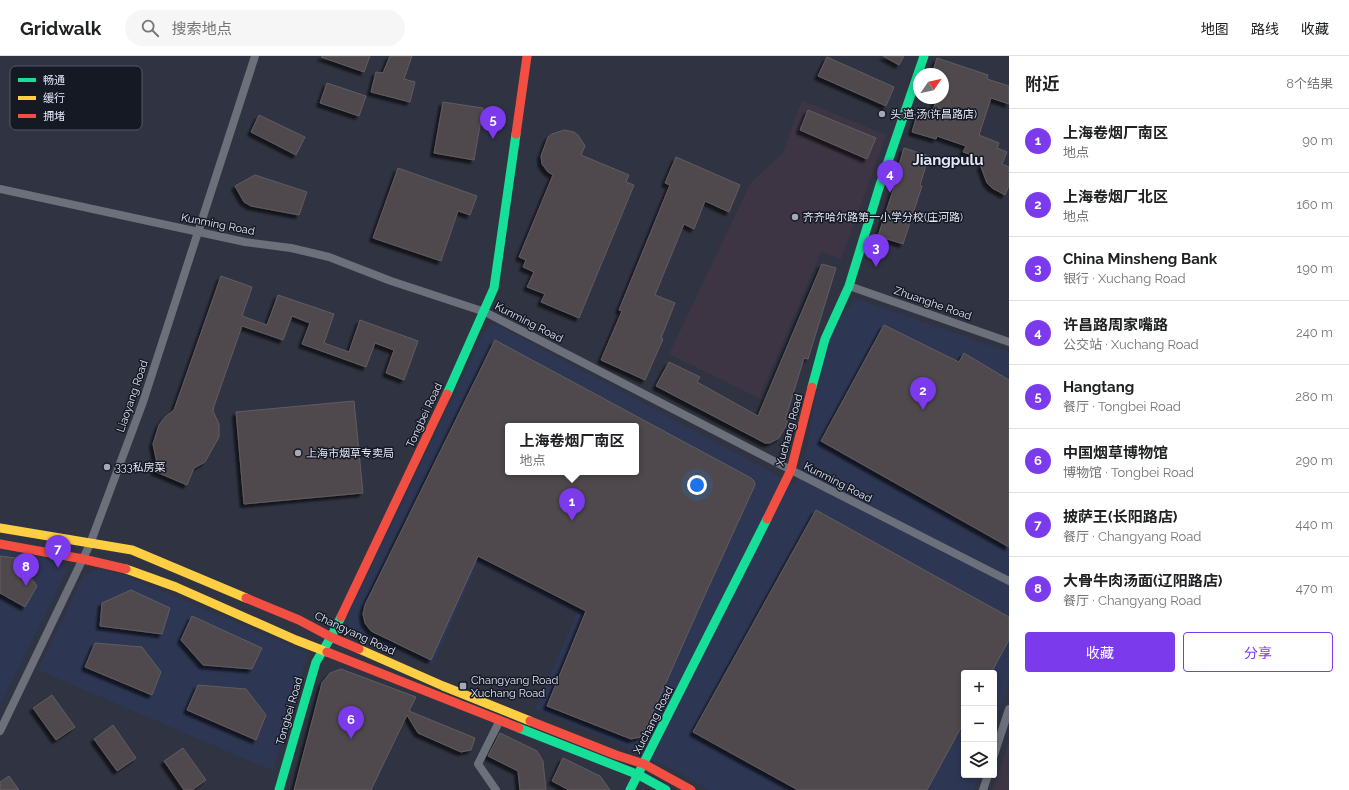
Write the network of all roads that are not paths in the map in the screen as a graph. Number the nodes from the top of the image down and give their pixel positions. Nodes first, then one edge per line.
1 (256, 56) edge
2 (527, 56) edge
3 (924, 56) edge
4 (0, 189) edge
5 (198, 232) junction
6 (850, 286) junction
7 (485, 312) junction
8 (1009, 342) edge
9 (792, 470) junction
10 (0, 528) edge
11 (0, 544) edge
12 (90, 544) junction
13 (83, 559) junction
14 (1009, 581) edge
15 (331, 637) junction
16 (323, 650) junction
17 (1009, 709) edge
18 (500, 720) junction
19 (0, 731) edge
20 (997, 746) edge
21 (644, 764) junction
22 (639, 774) junction
23 (987, 778) edge
24 (279, 790) edge
25 (496, 790) edge
26 (630, 790) edge
27 (666, 790) edge
28 (691, 790) edge
29 (983, 790) edge

1 - 5 street, Liaoyang Road
2 - 7 street, Tongbei Road
3 - 6 street, Xuchang Road
4 - 5 street, Kunming Road
5 - 7 street, Kunming Road
5 - 12 street, Liaoyang Road
6 - 8 street, Zhuanghe Road
6 - 9 street, Xuchang Road
7 - 9 street, Kunming Road
7 - 15 street, Tongbei Road
9 - 14 street, Kunming Road
9 - 21 street, Xuchang Road
10 - 12 street, Changyang Road
11 - 13 street
12 - 13 street, Liaoyang Road
12 - 15 street, Changyang Road
13 - 16 street
13 - 19 street, Liaoyang Road
15 - 16 street, Tongbei Road
15 - 21 street, Changyang Road
16 - 18 street
16 - 24 street, Tongbei Road
17 - 20 street
18 - 22 street
18 - 25 street
21 - 22 street, Xuchang Road
21 - 28 street, Changyang Road
22 - 26 street, Xuchang Road
22 - 27 street
23 - 29 street

